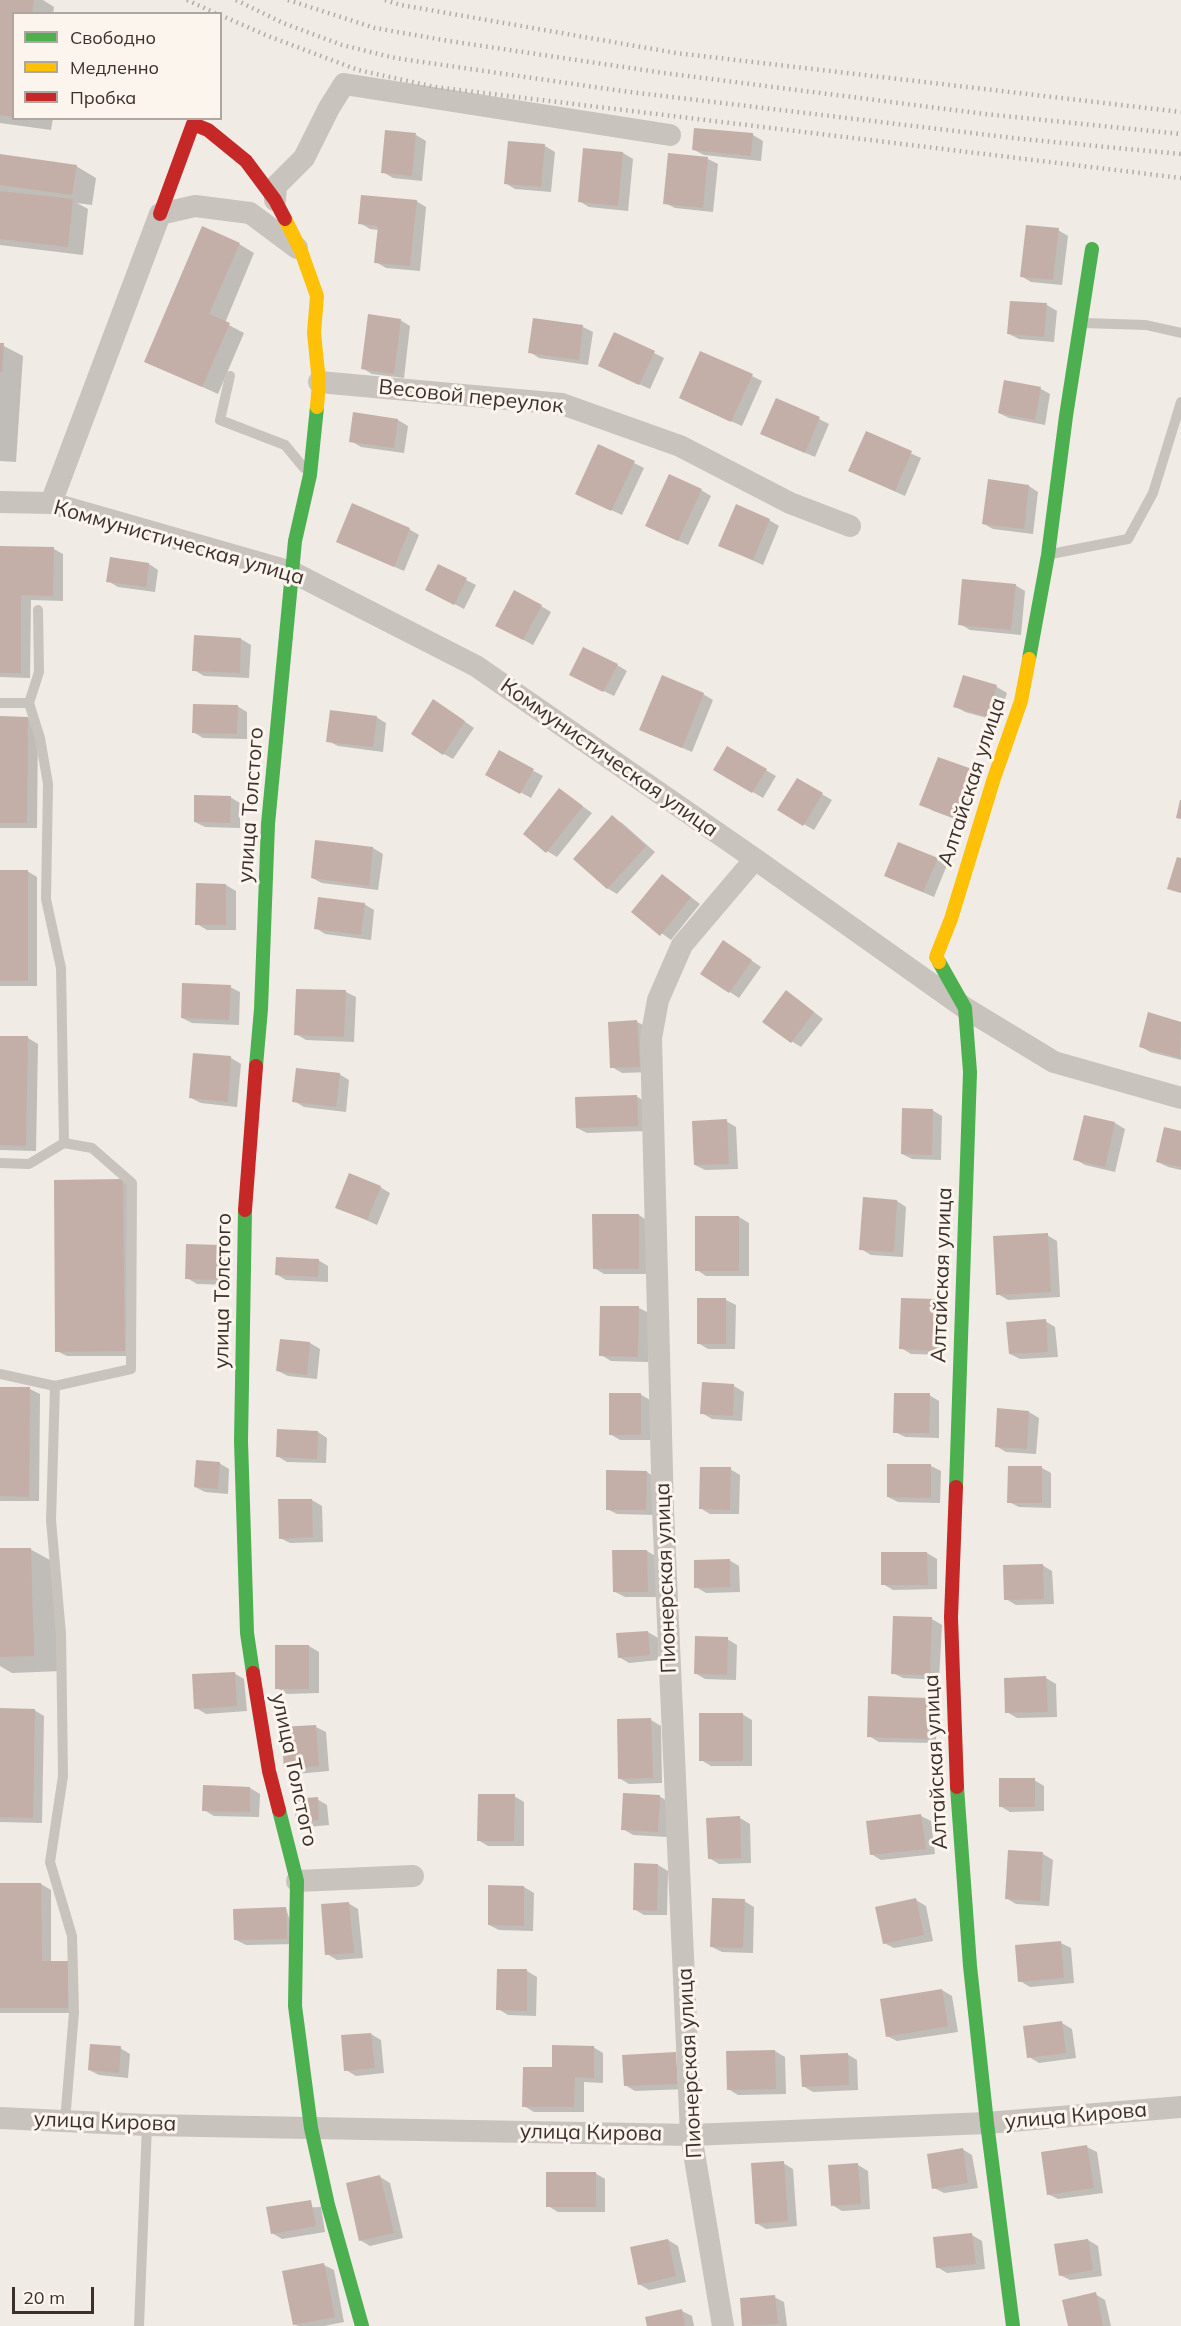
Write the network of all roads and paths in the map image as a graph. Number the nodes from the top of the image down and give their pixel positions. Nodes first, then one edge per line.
1 (670, 135) dead end
2 (276, 200) junction
3 (160, 214) junction
4 (1092, 249) dead end
5 (301, 251) junction
6 (1080, 323) junction
7 (1181, 333) edge
8 (230, 376) dead end
9 (320, 382) junction
10 (1181, 402) edge
11 (310, 475) junction
12 (0, 502) edge
13 (51, 503) junction
14 (850, 526) dead end
15 (1048, 555) junction
16 (292, 572) junction
17 (38, 610) dead end
18 (0, 703) edge
19 (29, 703) junction
20 (755, 859) junction
21 (965, 1008) junction
22 (1181, 1098) edge
23 (63, 1143) junction
24 (0, 1163) edge
25 (0, 1374) edge
26 (55, 1386) junction
27 (413, 1876) dead end
28 (297, 1881) junction
29 (1181, 2107) edge
30 (0, 2118) edge
31 (65, 2121) junction
32 (987, 2123) junction
33 (147, 2125) junction
34 (311, 2128) junction
35 (690, 2135) junction
36 (139, 2326) edge
37 (362, 2326) edge
38 (723, 2326) edge
39 (1013, 2326) edge

1 - 2 street
2 - 3 street, улица Толстого
2 - 5 street, улица Толстого
3 - 5 street
3 - 13 street
4 - 6 street, Алтайская улица
5 - 9 street, улица Толстого
6 - 7 lane
6 - 15 street, Алтайская улица
8 - 11 lane
9 - 11 street, улица Толстого
9 - 14 street, Весовой переулок
10 - 15 lane
11 - 16 street, улица Толстого
12 - 13 street, Коммунистическая улица
13 - 16 street, Коммунистическая улица
15 - 21 street, Алтайская улица
16 - 20 street, Коммунистическая улица
16 - 28 street, улица Толстого
17 - 19 lane
18 - 19 lane
19 - 23 lane
20 - 21 street, Коммунистическая улица
20 - 35 street, Пионерская улица
21 - 22 street, Коммунистическая улица
21 - 32 street, Алтайская улица
23 - 24 lane
23 - 26 lane
25 - 26 lane
26 - 31 lane
27 - 28 street
28 - 34 street, улица Толстого
29 - 32 street, улица Кирова
30 - 31 street, улица Кирова
31 - 33 street, улица Кирова
32 - 35 street, улица Кирова
32 - 39 street, Алтайская улица
33 - 34 street, улица Кирова
33 - 36 lane
34 - 35 street, улица Кирова
34 - 37 street, улица Толстого
35 - 38 street, Пионерская улица

